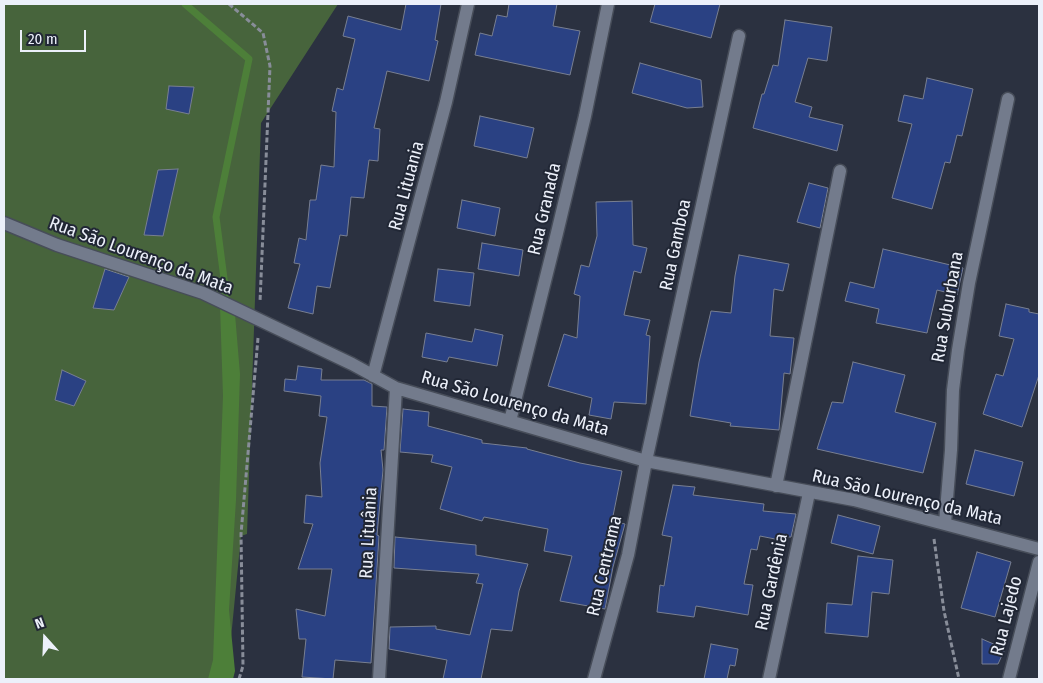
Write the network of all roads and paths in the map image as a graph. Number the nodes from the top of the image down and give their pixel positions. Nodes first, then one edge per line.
1 (468, 4) edge
2 (608, 4) edge
3 (739, 36) dead end
4 (1008, 99) dead end
5 (840, 172) dead end
6 (4, 222) edge
7 (373, 376) junction
8 (396, 388) junction
9 (510, 421) junction
10 (646, 460) junction
11 (776, 486) junction
12 (809, 493) junction
13 (932, 521) junction
14 (945, 523) junction
15 (1039, 549) edge
16 (1039, 562) edge
17 (379, 679) edge
18 (594, 679) edge
19 (769, 679) edge
20 (959, 679) edge
21 (1010, 679) edge

1 - 7 street, Rua Lituania
2 - 9 street, Rua Granada
3 - 10 street, Rua Gamboa
4 - 14 street, Rua Suburbana
5 - 11 street
6 - 7 street, Rua São Lourenço da Mata
7 - 8 street, Rua São Lourenço da Mata
8 - 9 street, Rua São Lourenço da Mata
8 - 17 street, Rua Lituânia
9 - 10 street, Rua São Lourenço da Mata
10 - 11 street, Rua São Lourenço da Mata
10 - 18 street, Rua Centrama
11 - 12 street, Rua São Lourenço da Mata
12 - 13 street, Rua São Lourenço da Mata
12 - 19 street, Rua Gardênia
13 - 14 street, Rua São Lourenço da Mata
13 - 20 path
14 - 15 street, Rua São Lourenço da Mata
16 - 21 street, Rua Lajedo

